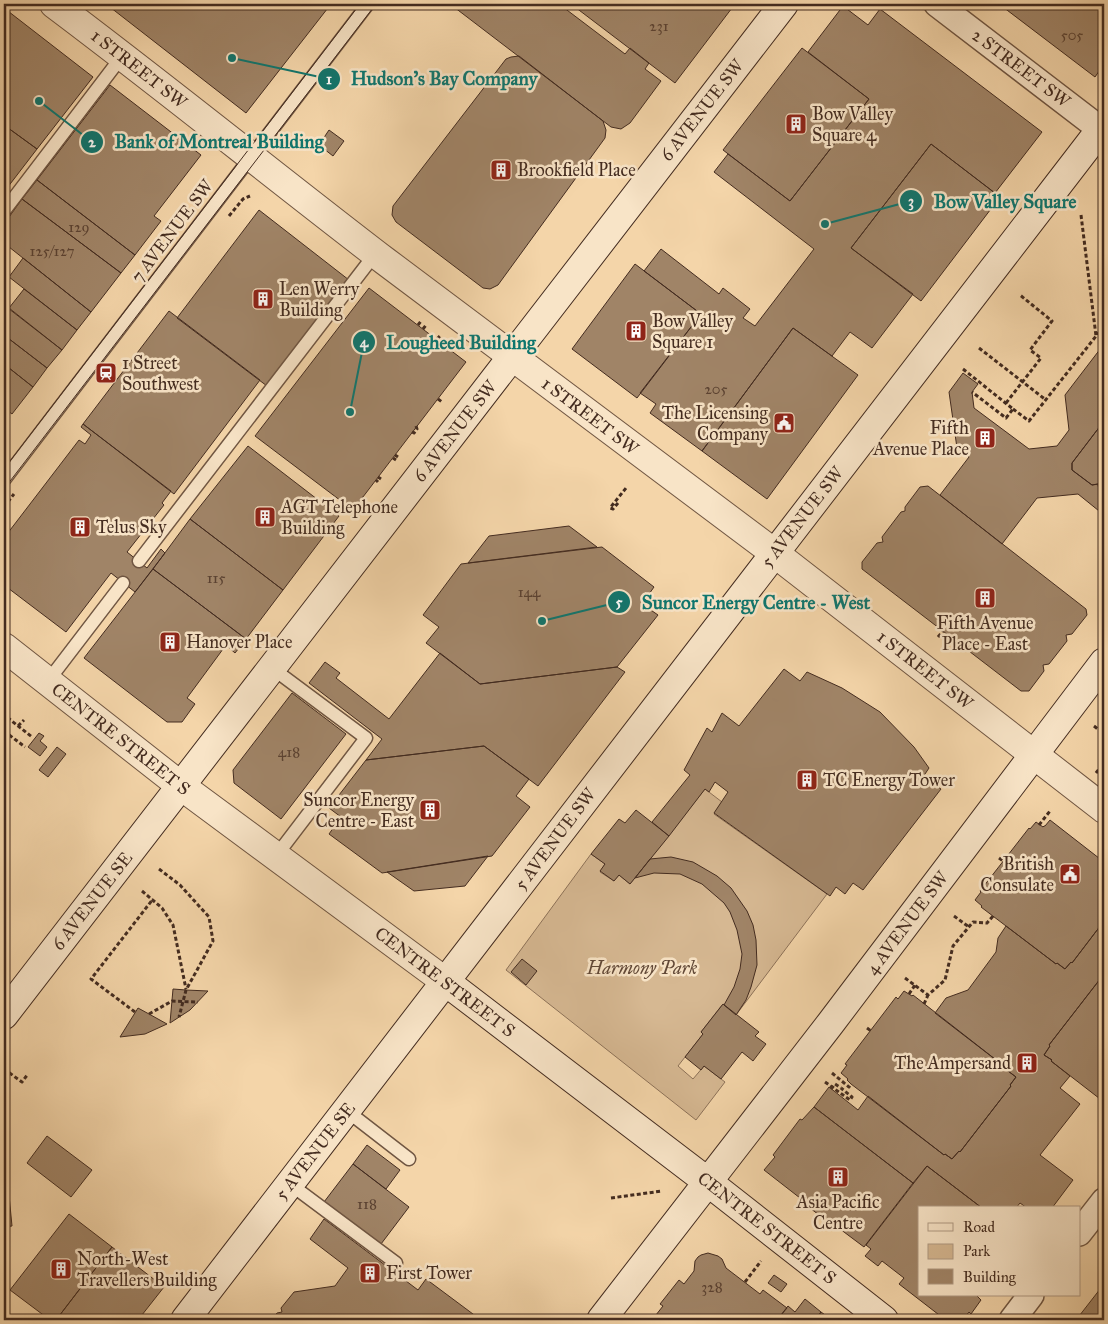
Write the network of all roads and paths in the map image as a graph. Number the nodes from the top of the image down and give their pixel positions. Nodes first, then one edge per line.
1 (54, 4) edge
2 (368, 4) edge
3 (784, 4) edge
4 (937, 4) edge
5 (123, 56) junction
6 (1103, 129) edge
7 (250, 157) junction
8 (4, 211) edge
9 (1081, 215) dead end
10 (376, 254) junction
11 (1020, 295) dead end
12 (1104, 326) edge
13 (1096, 336) junction
14 (979, 348) dead end
15 (511, 357) junction
16 (963, 369) dead end
17 (1023, 382) junction
18 (972, 392) dead end
19 (438, 398) dead end
20 (1046, 400) junction
21 (442, 402) dead end
22 (1006, 403) junction
23 (1013, 409) junction
24 (4, 480) edge
25 (626, 488) dead end
26 (618, 503) dead end
27 (774, 553) junction
28 (139, 561) dead end
29 (123, 583) dead end
30 (943, 631) dead end
31 (938, 637) dead end
32 (4, 647) edge
33 (1104, 662) edge
34 (272, 668) junction
35 (48, 681) junction
36 (24, 720) dead end
37 (4, 724) edge
38 (18, 726) junction
39 (1094, 726) dead end
40 (4, 731) edge
41 (1104, 734) edge
42 (32, 737) dead end
43 (24, 748) dead end
44 (1034, 754) junction
45 (1104, 762) edge
46 (1096, 773) dead end
47 (181, 786) junction
48 (1104, 808) edge
49 (1050, 811) dead end
50 (1039, 825) dead end
51 (276, 856) junction
52 (999, 858) dead end
53 (1003, 861) dead end
54 (159, 869) dead end
55 (142, 891) dead end
56 (152, 899) junction
57 (954, 916) dead end
58 (993, 916) dead end
59 (969, 927) junction
60 (905, 978) dead end
61 (446, 982) junction
62 (915, 985) junction
63 (186, 990) junction
64 (908, 994) dead end
65 (928, 995) junction
66 (183, 1001) junction
67 (198, 1002) dead end
68 (924, 1004) dead end
69 (136, 1012) dead end
70 (150, 1014) dead end
71 (4, 1015) edge
72 (179, 1017) dead end
73 (867, 1028) dead end
74 (871, 1031) dead end
75 (4, 1069) edge
76 (28, 1074) dead end
77 (832, 1074) dead end
78 (825, 1082) dead end
79 (852, 1084) dead end
80 (831, 1089) dead end
81 (346, 1111) junction
82 (409, 1159) dead end
83 (708, 1182) junction
84 (290, 1184) junction
85 (662, 1191) dead end
86 (611, 1198) dead end
87 (1104, 1201) edge
88 (1080, 1232) edge
89 (761, 1261) dead end
90 (396, 1263) dead end
91 (745, 1282) dead end
92 (1030, 1296) edge
93 (185, 1320) edge
94 (601, 1320) edge
95 (884, 1320) edge
96 (1012, 1320) edge

1 - 5 main road, 1 STREET SW
2 - 7 lane, 7 AVENUE SW
3 - 15 main road, 6 AVENUE SW
4 - 6 street, 2 STREET SW
5 - 7 main road, 1 STREET SW
5 - 8 lane
6 - 27 main road, 5 AVENUE SW
7 - 10 main road, 1 STREET SW
7 - 24 lane, 7 AVENUE SW
9 - 13 path
10 - 15 main road, 1 STREET SW
10 - 28 lane
11 - 17 path
12 - 13 path
13 - 20 path
14 - 17 path
15 - 27 main road, 1 STREET SW
15 - 34 main road, 6 AVENUE SW
16 - 22 path
17 - 20 path
17 - 22 path
18 - 23 path
19 - 21 path
20 - 23 path
22 - 23 path
25 - 26 path
27 - 44 main road, 1 STREET SW
27 - 61 main road, 5 AVENUE SW
29 - 35 lane
30 - 31 path
32 - 35 main road, CENTRE STREET S
33 - 44 main road, 4 AVENUE SW
34 - 47 main road, 6 AVENUE SW
34 - 51 lane
35 - 47 main road, CENTRE STREET S
36 - 38 path
37 - 38 path
38 - 42 path
39 - 41 path
40 - 43 path
44 - 48 main road, 1 STREET SW
44 - 83 main road, 4 AVENUE SW
45 - 46 path
47 - 51 main road, CENTRE STREET S
47 - 71 main road, 6 AVENUE SE
49 - 50 path
51 - 61 main road, CENTRE STREET S
52 - 53 path
54 - 63 path
55 - 56 path
56 - 63 path
56 - 69 path
57 - 59 path
58 - 59 path
59 - 65 path
60 - 62 path
61 - 81 main road, 5 AVENUE SE
61 - 83 main road, CENTRE STREET S
62 - 64 path
62 - 65 path
63 - 66 path
65 - 68 path
66 - 67 path
66 - 70 path
66 - 72 path
73 - 74 path
75 - 76 path
77 - 79 path
78 - 80 path, bridge
81 - 82 lane
81 - 84 main road, 5 AVENUE SE
83 - 94 main road, 4 AVENUE SW
83 - 95 main road, CENTRE STREET S
84 - 90 lane
84 - 93 main road, 5 AVENUE SE
85 - 86 path
87 - 88 street
89 - 91 path
92 - 96 street

